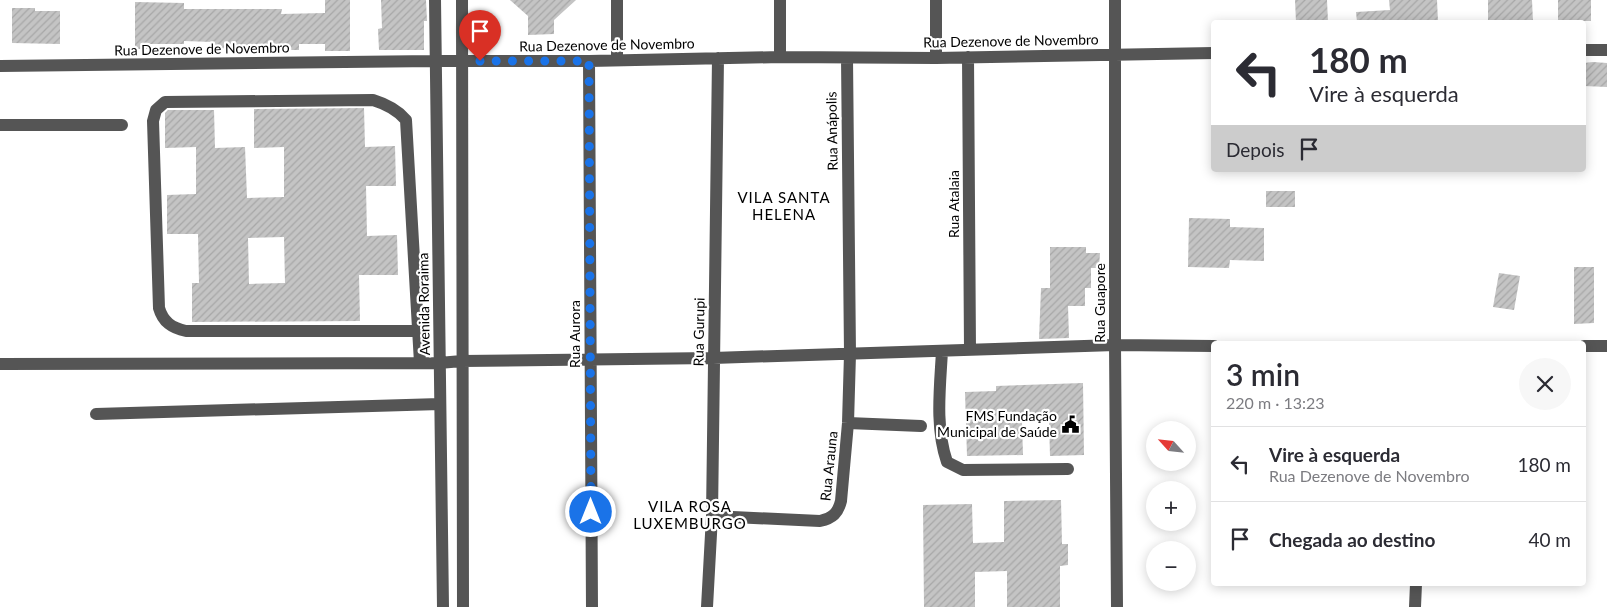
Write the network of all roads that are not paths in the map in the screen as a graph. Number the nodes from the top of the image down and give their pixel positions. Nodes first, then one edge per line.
1 (435, 0) edge
2 (462, 0) edge
3 (617, 0) edge
4 (780, 0) edge
5 (936, 0) edge
6 (1115, 0) edge
7 (1586, 50) edge
8 (1607, 50) edge
9 (1211, 53) edge
10 (1116, 54) junction
11 (780, 57) junction
12 (968, 57) junction
13 (718, 58) junction
14 (847, 58) junction
15 (936, 58) junction
16 (617, 60) junction
17 (436, 61) junction
18 (462, 61) junction
19 (589, 61) junction
20 (0, 66) edge
21 (0, 125) edge
22 (122, 125) dead end
23 (417, 330) junction
24 (1115, 346) junction
25 (1211, 346) edge
26 (1586, 346) edge
27 (1607, 346) edge
28 (970, 350) junction
29 (942, 351) junction
30 (850, 354) junction
31 (713, 358) junction
32 (590, 359) junction
33 (462, 360) junction
34 (420, 363) junction
35 (440, 363) junction
36 (0, 364) edge
37 (440, 404) junction
38 (96, 414) dead end
39 (848, 423) junction
40 (921, 426) dead end
41 (1068, 469) dead end
42 (712, 516) junction
43 (462, 558) junction
44 (442, 560) junction
45 (1416, 586) edge
46 (443, 607) edge
47 (463, 607) edge
48 (592, 607) edge
49 (707, 607) edge
50 (1117, 607) edge
51 (1415, 607) edge

1 - 17 street, Avenida Roraima
2 - 18 street
3 - 16 street
4 - 11 street
5 - 15 street
6 - 10 street, Rua Guapore
7 - 8 street
9 - 10 street, Rua Dezenove de Novembro
10 - 12 street, Rua Dezenove de Novembro
10 - 24 street, Rua Guapore
11 - 13 street, Rua Dezenove de Novembro
11 - 14 street, Rua Dezenove de Novembro
12 - 15 street, Rua Dezenove de Novembro
12 - 28 street, Rua Atalaia
13 - 16 street, Rua Dezenove de Novembro
13 - 31 street, Rua Gurupi
14 - 15 street, Rua Dezenove de Novembro
14 - 30 street, Rua Anápolis
16 - 19 street, Rua Dezenove de Novembro
17 - 18 street, Rua Dezenove de Novembro
17 - 20 street, Rua Dezenove de Novembro
17 - 35 street, Avenida Roraima
18 - 19 street, Rua Dezenove de Novembro
18 - 33 street
19 - 32 street, Rua Aurora
21 - 22 street
23 - 23 street
23 - 34 street
24 - 25 street
24 - 28 street
24 - 50 street, Rua Guapore
26 - 27 street
28 - 29 street
29 - 30 street
29 - 41 street
30 - 31 street
30 - 39 street, Rua Arauna
31 - 32 street
31 - 42 street, Rua Gurupi
32 - 33 street
32 - 48 street, Rua Aurora
33 - 35 street
33 - 43 street
34 - 35 street
34 - 36 street
35 - 37 street, Avenida Roraima
37 - 38 street
37 - 44 street, Avenida Roraima
39 - 40 street
39 - 42 street, Rua Arauna
42 - 49 street, Rua Gurupi
43 - 44 street
43 - 47 street
44 - 46 street, Avenida Roraima
45 - 51 street

